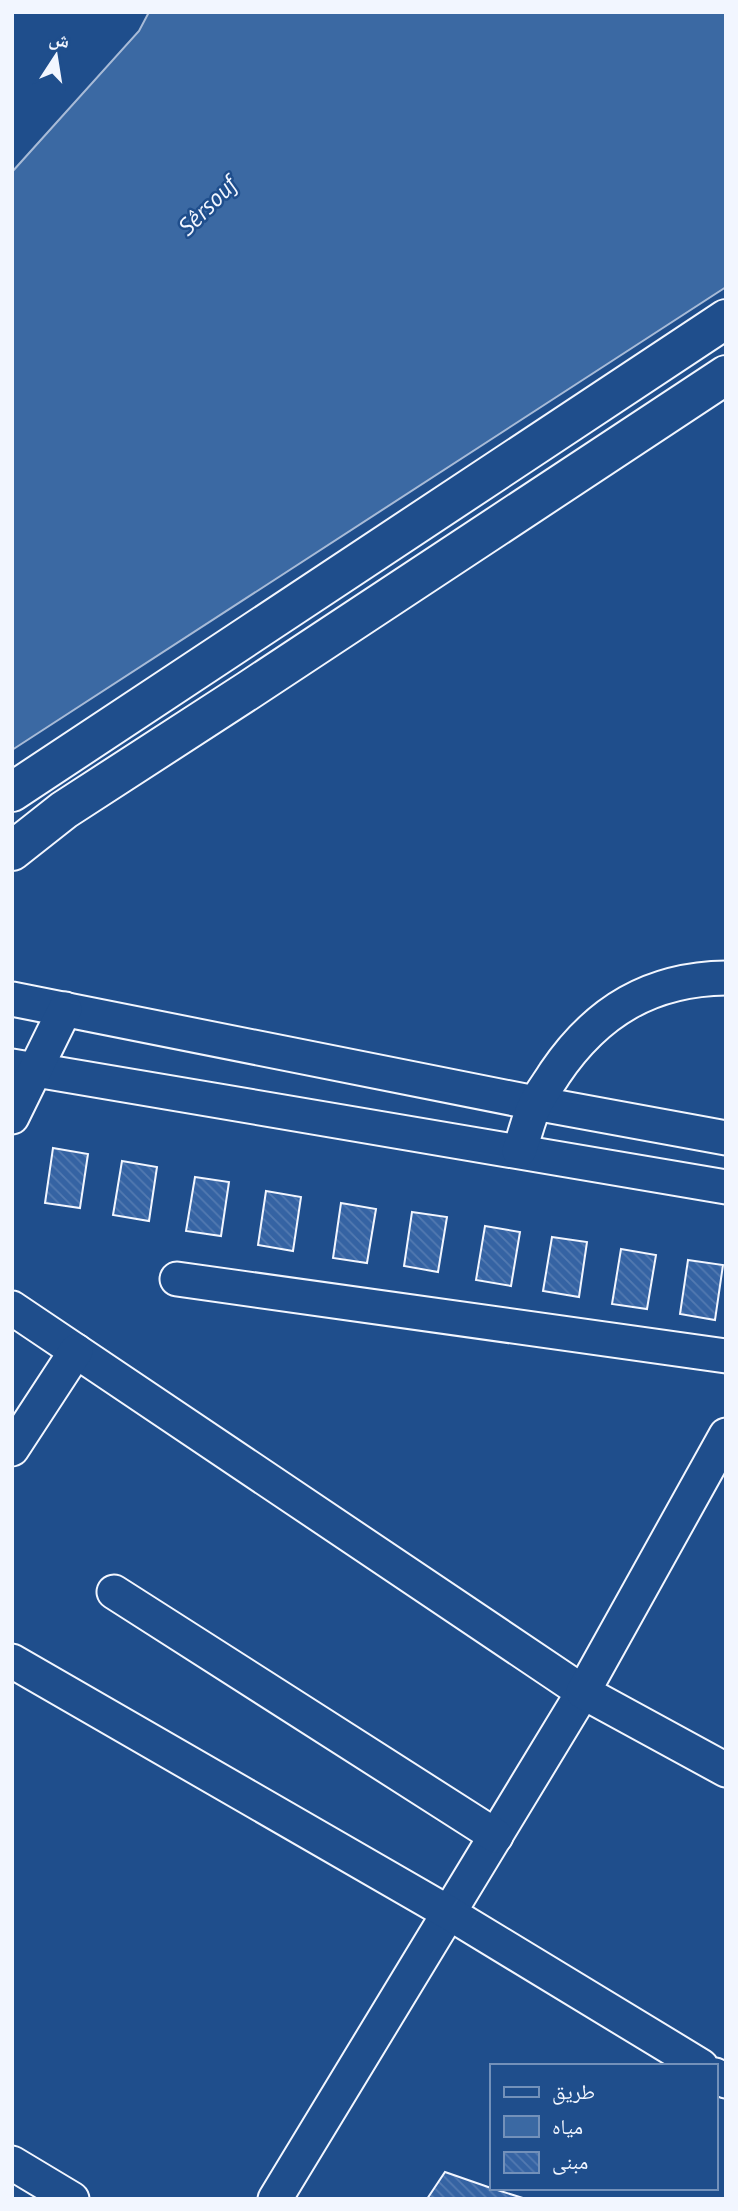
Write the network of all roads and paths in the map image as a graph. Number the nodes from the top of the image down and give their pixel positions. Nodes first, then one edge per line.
1 (726, 319) edge
2 (726, 375) edge
3 (223, 652) junction
4 (249, 690) junction
5 (12, 792) edge
6 (12, 851) edge
7 (726, 978) edge
8 (12, 999) edge
9 (65, 1009) junction
10 (24, 1068) edge
11 (536, 1103) junction
12 (12, 1117) edge
13 (726, 1138) edge
14 (519, 1151) junction
15 (726, 1186) edge
16 (177, 1279) dead end
17 (12, 1308) edge
18 (76, 1351) junction
19 (726, 1356) edge
20 (726, 1435) edge
21 (12, 1449) edge
22 (114, 1592) dead end
23 (12, 1661) edge
24 (583, 1692) junction
25 (726, 1770) edge
26 (496, 1836) junction
27 (449, 1913) junction
28 (698, 2064) edge
29 (12, 2163) edge
30 (72, 2199) edge
31 (275, 2199) edge

1 - 3 street
2 - 4 street
3 - 4 street
3 - 5 street
4 - 6 street
7 - 11 street
8 - 9 street
9 - 10 street
9 - 11 street
10 - 12 street
10 - 14 street
11 - 13 street
11 - 14 street
14 - 15 street
16 - 19 street
17 - 18 street
18 - 21 street
18 - 24 street
20 - 24 street
22 - 26 street
23 - 27 street
24 - 25 street
24 - 26 street
26 - 27 street
27 - 28 street
27 - 31 street
29 - 30 street

